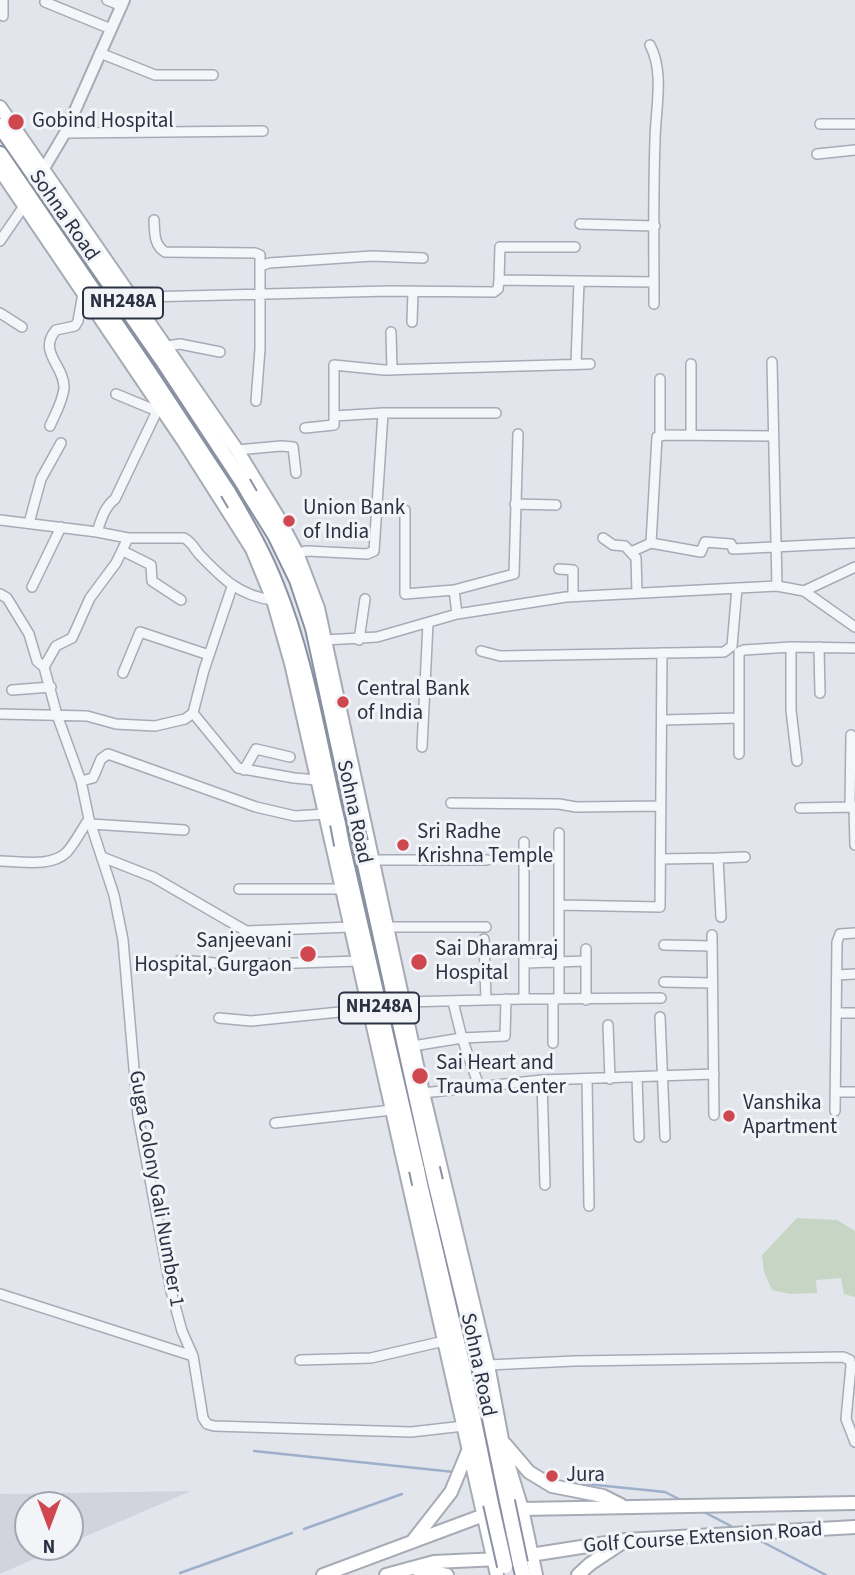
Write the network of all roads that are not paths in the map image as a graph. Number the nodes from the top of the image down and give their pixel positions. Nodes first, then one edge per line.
1 (3, 0) edge
2 (46, 0) edge
3 (107, 0) edge
4 (123, 3) edge
5 (3, 16) dead end
6 (111, 29) junction
7 (650, 45) dead end
8 (100, 53) junction
9 (213, 75) dead end
10 (0, 107) edge
11 (820, 124) dead end
12 (855, 124) edge
13 (0, 126) edge
14 (263, 131) dead end
15 (65, 133) junction
16 (855, 150) edge
17 (0, 154) edge
18 (817, 154) dead end
19 (0, 170) edge
20 (43, 170) junction
21 (24, 206) junction
22 (154, 220) dead end
23 (580, 224) dead end
24 (655, 226) junction
25 (1, 238) edge
26 (575, 247) dead end
27 (423, 258) dead end
28 (261, 266) junction
29 (499, 280) junction
30 (579, 281) junction
31 (654, 282) junction
32 (413, 291) junction
33 (83, 293) junction
34 (262, 293) junction
35 (132, 299) junction
36 (654, 304) dead end
37 (0, 313) edge
38 (412, 322) dead end
39 (22, 327) dead end
40 (391, 332) dead end
41 (167, 346) junction
42 (220, 352) dead end
43 (772, 362) dead end
44 (691, 364) dead end
45 (576, 365) junction
46 (590, 365) dead end
47 (393, 370) junction
48 (660, 379) dead end
49 (116, 394) dead end
50 (256, 401) dead end
51 (158, 409) junction
52 (383, 413) junction
53 (496, 413) dead end
54 (334, 416) junction
55 (50, 426) dead end
56 (305, 428) dead end
57 (518, 434) dead end
58 (691, 435) junction
59 (660, 436) junction
60 (773, 436) junction
61 (61, 443) dead end
62 (237, 450) junction
63 (296, 473) dead end
64 (250, 487) junction
65 (228, 499) junction
66 (515, 504) junction
67 (556, 505) dead end
68 (405, 510) dead end
69 (0, 520) edge
70 (29, 523) junction
71 (61, 527) junction
72 (97, 532) junction
73 (128, 538) junction
74 (603, 538) dead end
75 (651, 543) junction
76 (855, 544) edge
77 (778, 546) junction
78 (123, 551) junction
79 (631, 552) junction
80 (297, 553) junction
81 (855, 567) edge
82 (559, 569) dead end
83 (777, 586) junction
84 (32, 587) dead end
85 (232, 587) junction
86 (737, 589) junction
87 (454, 590) junction
88 (804, 591) junction
89 (637, 593) junction
90 (0, 594) edge
91 (573, 596) junction
92 (365, 599) dead end
93 (181, 600) dead end
94 (273, 600) junction
95 (457, 614) junction
96 (428, 623) junction
97 (855, 627) edge
98 (325, 640) junction
99 (359, 640) junction
100 (791, 647) junction
101 (819, 647) junction
102 (855, 648) edge
103 (481, 651) dead end
104 (662, 653) junction
105 (209, 655) junction
106 (44, 667) junction
107 (123, 673) dead end
108 (51, 687) junction
109 (12, 690) dead end
110 (820, 693) dead end
111 (193, 713) junction
112 (0, 714) edge
113 (57, 715) junction
114 (739, 718) junction
115 (663, 720) junction
116 (851, 734) dead end
117 (422, 747) dead end
118 (739, 754) dead end
119 (290, 757) dead end
120 (797, 761) dead end
121 (244, 769) junction
122 (317, 779) junction
123 (81, 781) junction
124 (451, 803) dead end
125 (660, 806) junction
126 (853, 807) edge
127 (800, 808) dead end
128 (325, 814) junction
129 (90, 821) junction
130 (184, 830) dead end
131 (360, 831) junction
132 (559, 834) dead end
133 (337, 836) junction
134 (524, 842) dead end
135 (855, 845) edge
136 (102, 857) junction
137 (745, 857) dead end
138 (718, 858) junction
139 (660, 859) junction
140 (373, 860) junction
141 (487, 860) dead end
142 (0, 861) edge
143 (239, 889) dead end
144 (342, 889) junction
145 (559, 905) junction
146 (721, 917) dead end
147 (351, 927) junction
148 (388, 927) junction
149 (486, 927) dead end
150 (855, 933) edge
151 (712, 935) dead end
152 (484, 939) dead end
153 (664, 945) dead end
154 (712, 946) junction
155 (586, 949) dead end
156 (180, 960) dead end
157 (358, 961) junction
158 (559, 961) junction
159 (586, 961) junction
160 (524, 962) junction
161 (855, 974) edge
162 (837, 975) junction
163 (664, 982) dead end
164 (712, 983) junction
165 (506, 999) junction
166 (524, 999) junction
167 (556, 999) junction
168 (661, 999) dead end
169 (486, 1000) junction
170 (586, 1000) junction
171 (404, 1002) junction
172 (453, 1002) junction
173 (369, 1009) junction
174 (836, 1013) junction
175 (855, 1013) edge
176 (660, 1017) dead end
177 (219, 1018) dead end
178 (608, 1025) dead end
179 (462, 1038) junction
180 (553, 1043) dead end
181 (413, 1046) junction
182 (714, 1074) junction
183 (662, 1076) junction
184 (637, 1077) junction
185 (587, 1079) junction
186 (610, 1079) junction
187 (542, 1080) junction
188 (479, 1086) junction
189 (835, 1092) junction
190 (855, 1092) edge
191 (423, 1093) junction
192 (392, 1110) junction
193 (835, 1111) dead end
194 (714, 1115) dead end
195 (275, 1123) dead end
196 (639, 1137) dead end
197 (666, 1137) dead end
198 (426, 1176) junction
199 (545, 1185) dead end
200 (589, 1206) dead end
201 (0, 1294) edge
202 (444, 1341) junction
203 (193, 1356) junction
204 (300, 1360) dead end
205 (488, 1365) junction
206 (464, 1426) junction
207 (502, 1440) junction
208 (855, 1442) edge
209 (469, 1450) junction
210 (855, 1503) edge
211 (624, 1506) junction
212 (487, 1509) junction
213 (522, 1509) junction
214 (855, 1527) edge
215 (626, 1540) junction
216 (412, 1542) junction
217 (525, 1564) edge
218 (409, 1568) junction
219 (501, 1569) edge
220 (323, 1575) edge
221 (386, 1575) edge
222 (447, 1575) edge
223 (536, 1575) edge
224 (578, 1575) edge

1 - 5 street
2 - 6 street
3 - 4 street
4 - 6 street
6 - 8 street
7 - 24 street
8 - 9 street
8 - 15 street
10 - 20 main road
11 - 12 street
13 - 64 highway, Sohna Road / NH248A
14 - 15 street
15 - 20 street
16 - 18 street
17 - 65 highway, Sohna Road / NH248A
19 - 21 main road
20 - 35 main road
21 - 25 street
21 - 33 main road
22 - 28 street
23 - 24 street
24 - 31 street
26 - 29 street
27 - 28 street
28 - 34 street
29 - 30 street
29 - 32 street
30 - 31 street
30 - 45 street
31 - 36 street
32 - 34 street
32 - 38 street
33 - 51 main road
33 - 55 street
34 - 35 street
34 - 50 street
35 - 41 main road
37 - 39 street
40 - 47 street
41 - 42 street
41 - 62 main road
43 - 60 street
44 - 58 street
45 - 46 street
45 - 47 street
47 - 54 street
48 - 59 street
49 - 51 street
51 - 65 main road
51 - 72 street
52 - 53 street
52 - 54 street
52 - 80 street
54 - 56 street
57 - 66 street
58 - 59 street
58 - 60 street
59 - 75 street
60 - 77 street
61 - 70 street
62 - 63 street
62 - 64 main road
64 - 65 main road
64 - 80 main road
64 - 131 highway, Sohna Road / NH248A
65 - 94 main road
65 - 133 highway, Sohna Road / NH248A
66 - 67 street
66 - 87 street
68 - 87 street
69 - 70 street
70 - 71 street
71 - 72 street
71 - 84 street
72 - 73 street
73 - 78 street
73 - 85 street
74 - 79 street
75 - 77 street
75 - 79 street
76 - 77 street
77 - 83 street
78 - 93 street
78 - 106 street
79 - 89 street
80 - 98 main road
81 - 88 street
82 - 91 street
83 - 86 street
83 - 88 street
85 - 94 street
85 - 105 street
86 - 89 street
86 - 104 street
87 - 95 street
88 - 97 street
89 - 91 street
90 - 106 street, Guga Colony Gali Number 1
91 - 95 street
92 - 99 street
94 - 122 main road
95 - 96 street
96 - 99 street
96 - 117 street
98 - 99 street
98 - 131 main road
100 - 101 street
100 - 114 street
100 - 120 street
101 - 102 street
101 - 110 street
103 - 104 street
104 - 115 street
105 - 107 street
105 - 111 street
106 - 108 street, Guga Colony Gali Number 1
108 - 109 street
108 - 113 street, Guga Colony Gali Number 1
111 - 113 street
111 - 121 street
112 - 113 street
113 - 123 street, Guga Colony Gali Number 1
114 - 115 street
114 - 118 street
115 - 125 street
116 - 126 street
119 - 121 street
121 - 122 street
122 - 128 main road
123 - 128 street
123 - 129 street, Guga Colony Gali Number 1
124 - 125 street
125 - 139 street
126 - 127 street
126 - 135 street
128 - 133 main road
129 - 130 street
129 - 136 street, Guga Colony Gali Number 1
129 - 142 street
131 - 133 main road
131 - 140 main road
131 - 198 highway, Sohna Road / NH248A
132 - 145 street
133 - 144 main road
133 - 198 highway, Sohna Road / NH248A
134 - 160 street
136 - 147 street
136 - 203 street, Guga Colony Gali Number 1
137 - 138 street
138 - 139 street
138 - 146 street
139 - 145 street
140 - 141 street
140 - 148 main road
143 - 144 street
144 - 147 main road
145 - 158 street
147 - 157 main road
148 - 149 street
148 - 171 main road
150 - 162 street
151 - 154 street
152 - 169 street
153 - 154 street
154 - 164 street
155 - 159 street
156 - 157 street
157 - 173 main road
158 - 159 street
158 - 160 street
158 - 167 street
159 - 170 street
160 - 166 street
161 - 162 street
162 - 174 street
163 - 164 street
164 - 182 street
165 - 166 street
165 - 169 street
165 - 179 street
166 - 167 street
167 - 170 street
167 - 180 street
168 - 170 street
169 - 172 street
171 - 172 street
171 - 181 main road
172 - 179 street
173 - 177 street
173 - 192 main road
174 - 175 street
174 - 189 street
176 - 183 street
178 - 186 street
179 - 181 street
179 - 188 street
181 - 191 main road
182 - 183 street
182 - 194 street
183 - 184 street
183 - 197 street
184 - 186 street
184 - 196 street
185 - 186 street
185 - 187 street
185 - 200 street
187 - 188 street
187 - 199 street
188 - 191 street
189 - 190 street
189 - 193 street
191 - 198 main road
192 - 195 street
192 - 198 main road
198 - 202 main road
198 - 205 main road
198 - 212 highway, Sohna Road / NH248A
198 - 217 highway, Sohna Road / NH248A, bridge
201 - 203 street
202 - 204 street
202 - 206 main road
203 - 206 street, Guga Colony Gali Number 1
205 - 207 main road
205 - 208 street
206 - 209 main road
207 - 211 main road
207 - 213 main road
209 - 212 main road
209 - 216 main road
210 - 211 main road, Golf Course Extension Road
211 - 213 main road, Golf Course Extension Road
212 - 213 main road, Golf Course Extension Road
212 - 216 main road, Golf Course Extension Road
212 - 219 highway, Sohna Road / NH248A, bridge
213 - 217 main road
214 - 215 main road, Golf Course Extension Road
215 - 217 main road, Golf Course Extension Road
215 - 224 main road
216 - 220 main road, Golf Course Extension Road
217 - 219 main road, Golf Course Extension Road
217 - 223 main road
218 - 219 main road, Golf Course Extension Road
218 - 221 main road, Golf Course Extension Road
218 - 222 main road

